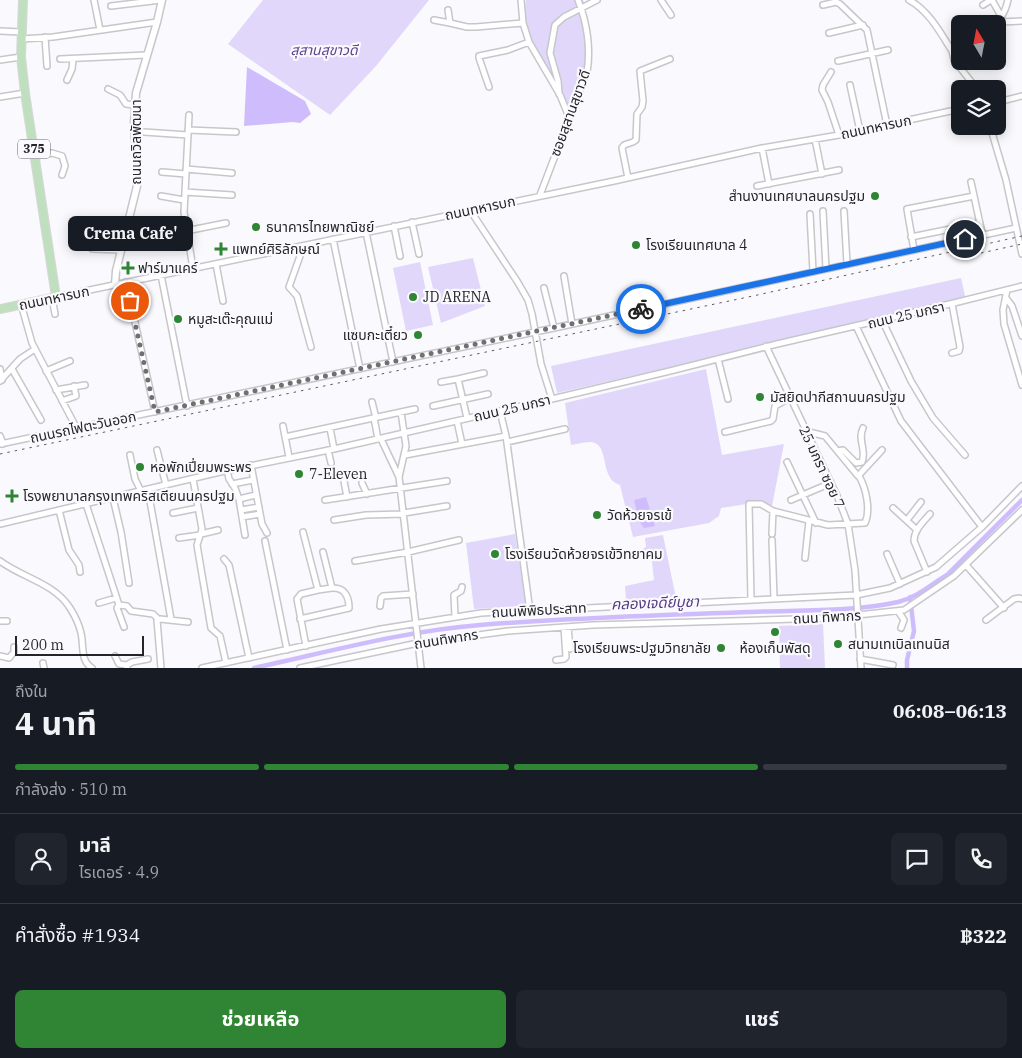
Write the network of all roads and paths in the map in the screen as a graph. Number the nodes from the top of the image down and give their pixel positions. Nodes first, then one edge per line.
1 (23, 0) edge
2 (94, 0) edge
3 (161, 0) edge
4 (521, 0) edge
5 (578, 0) edge
6 (597, 0) edge
7 (661, 0) edge
8 (910, 0) edge
9 (992, 0) edge
10 (1008, 0) edge
11 (823, 5) dead end
12 (983, 5) dead end
13 (111, 6) dead end
14 (582, 9) junction
15 (448, 10) dead end
16 (671, 15) dead end
17 (1000, 15) edge
18 (1001, 15) edge
19 (434, 20) dead end
20 (1022, 21) edge
21 (157, 22) junction
22 (1006, 22) edge
23 (450, 23) junction
24 (523, 23) junction
25 (864, 25) junction
26 (100, 30) junction
27 (0, 31) edge
28 (829, 32) dead end
29 (21, 35) junction
30 (45, 37) junction
31 (529, 42) junction
32 (888, 50) dead end
33 (951, 50) edge
34 (872, 53) junction
35 (146, 55) junction
36 (21, 57) junction
37 (73, 59) junction
38 (670, 59) dead end
39 (0, 60) edge
40 (60, 60) dead end
41 (838, 60) dead end
42 (47, 66) dead end
43 (962, 70) edge
44 (831, 72) dead end
45 (67, 80) dead end
46 (970, 80) edge
47 (850, 85) dead end
48 (489, 87) dead end
49 (108, 89) dead end
50 (25, 93) junction
51 (560, 95) junction
52 (1022, 96) edge
53 (0, 97) edge
54 (1006, 100) edge
55 (134, 105) junction
56 (951, 111) edge
57 (189, 115) dead end
58 (569, 117) junction
59 (887, 125) junction
60 (860, 131) junction
61 (144, 132) dead end
62 (236, 132) dead end
63 (188, 133) junction
64 (839, 135) junction
65 (993, 135) edge
66 (815, 139) junction
67 (762, 148) junction
68 (35, 156) junction
69 (839, 170) dead end
70 (186, 171) junction
71 (162, 172) dead end
72 (232, 173) dead end
73 (822, 174) junction
74 (62, 175) dead end
75 (628, 178) junction
76 (971, 182) dead end
77 (768, 184) junction
78 (757, 186) dead end
79 (185, 192) junction
80 (232, 195) dead end
81 (161, 196) dead end
82 (540, 196) junction
83 (974, 196) junction
84 (184, 200) junction
85 (470, 210) junction
86 (823, 211) dead end
87 (844, 211) dead end
88 (810, 214) dead end
89 (412, 222) junction
90 (980, 222) junction
91 (226, 223) dead end
92 (394, 226) junction
93 (186, 231) junction
94 (366, 232) junction
95 (982, 232) dead end
96 (1019, 232) edge
97 (911, 236) junction
98 (333, 239) junction
99 (297, 247) junction
100 (92, 248) dead end
101 (121, 250) junction
102 (914, 250) junction
103 (419, 254) dead end
104 (1022, 254) edge
105 (400, 256) dead end
106 (216, 264) junction
107 (847, 264) junction
108 (193, 269) junction
109 (826, 269) junction
110 (814, 271) junction
111 (161, 276) junction
112 (564, 276) dead end
113 (126, 282) junction
114 (115, 284) junction
115 (1022, 286) edge
116 (544, 288) dead end
117 (1007, 290) junction
118 (54, 298) junction
119 (1006, 298) junction
120 (223, 301) dead end
121 (20, 304) junction
122 (952, 304) junction
123 (0, 309) edge
124 (55, 314) dead end
125 (882, 320) junction
126 (572, 324) junction
127 (856, 326) junction
128 (554, 328) junction
129 (534, 332) junction
130 (1022, 336) edge
131 (766, 346) junction
132 (311, 347) dead end
133 (35, 349) junction
134 (952, 353) dead end
135 (718, 359) junction
136 (70, 362) dead end
137 (394, 362) junction
138 (0, 369) edge
139 (12, 369) junction
140 (360, 369) junction
141 (46, 371) junction
142 (484, 373) dead end
143 (458, 379) junction
144 (1, 380) edge
145 (441, 382) dead end
146 (85, 385) dead end
147 (1022, 385) edge
148 (74, 386) junction
149 (56, 390) junction
150 (488, 394) dead end
151 (790, 398) junction
152 (462, 399) junction
153 (552, 399) junction
154 (728, 399) dead end
155 (62, 402) junction
156 (372, 402) dead end
157 (187, 406) junction
158 (433, 406) dead end
159 (415, 409) dead end
160 (500, 411) junction
161 (155, 412) junction
162 (401, 412) junction
163 (375, 418) junction
164 (467, 418) junction
165 (42, 420) dead end
166 (457, 421) junction
167 (283, 426) dead end
168 (330, 428) junction
169 (863, 428) dead end
170 (77, 429) junction
171 (565, 429) dead end
172 (805, 431) junction
173 (405, 432) junction
174 (725, 432) dead end
175 (0, 436) edge
176 (285, 437) junction
177 (380, 439) junction
178 (506, 439) junction
179 (2, 444) edge
180 (462, 444) junction
181 (157, 450) dead end
182 (331, 450) junction
183 (882, 450) dead end
184 (838, 451) junction
185 (130, 455) dead end
186 (404, 455) junction
187 (965, 455) dead end
188 (289, 457) junction
189 (787, 462) dead end
190 (331, 463) dead end
191 (251, 465) junction
192 (227, 470) junction
193 (343, 476) dead end
194 (859, 476) junction
195 (399, 477) junction
196 (193, 478) junction
197 (253, 480) junction
198 (447, 481) dead end
199 (831, 483) junction
200 (232, 484) junction
201 (362, 484) dead end
202 (166, 485) junction
203 (1022, 486) edge
204 (400, 488) junction
205 (148, 490) junction
206 (141, 491) junction
207 (367, 494) junction
208 (256, 495) junction
209 (802, 495) junction
210 (347, 497) junction
211 (113, 498) junction
212 (239, 499) junction
213 (325, 500) dead end
214 (790, 500) dead end
215 (921, 502) dead end
216 (86, 504) junction
217 (447, 506) dead end
218 (259, 507) junction
219 (198, 508) junction
220 (893, 508) dead end
221 (59, 510) junction
222 (241, 510) junction
223 (1022, 510) edge
224 (773, 511) junction
225 (173, 513) dead end
226 (260, 514) junction
227 (404, 514) junction
228 (930, 514) dead end
229 (242, 517) junction
230 (334, 520) dead end
231 (907, 520) junction
232 (809, 521) junction
233 (816, 523) junction
234 (0, 524) edge
235 (848, 524) junction
236 (982, 527) junction
237 (218, 530) dead end
238 (917, 530) junction
239 (303, 532) dead end
240 (267, 533) dead end
241 (200, 534) junction
242 (245, 536) dead end
243 (179, 538) dead end
244 (459, 540) dead end
245 (265, 541) dead end
246 (323, 552) dead end
247 (408, 552) junction
248 (887, 554) dead end
249 (805, 558) dead end
250 (224, 559) dead end
251 (0, 561) edge
252 (355, 561) dead end
253 (966, 565) junction
254 (80, 572) dead end
255 (928, 572) junction
256 (129, 583) dead end
257 (900, 584) junction
258 (462, 587) dead end
259 (332, 588) junction
260 (318, 590) junction
261 (413, 594) junction
262 (856, 597) junction
263 (116, 598) junction
264 (774, 599) junction
265 (1022, 599) edge
266 (752, 600) junction
267 (99, 604) dead end
268 (119, 605) junction
269 (380, 606) dead end
270 (1004, 608) junction
271 (530, 610) junction
272 (898, 611) junction
273 (858, 614) junction
274 (455, 617) junction
275 (300, 619) junction
276 (158, 620) junction
277 (171, 620) junction
278 (986, 620) dead end
279 (0, 621) edge
280 (7, 621) dead end
281 (188, 622) dead end
282 (416, 625) junction
283 (593, 625) joint
284 (124, 627) dead end
285 (566, 627) junction
286 (901, 628) dead end
287 (418, 643) junction
288 (306, 646) junction
289 (14, 648) dead end
290 (570, 649) dead end
291 (287, 650) junction
292 (0, 656) edge
293 (115, 656) dead end
294 (249, 658) junction
295 (148, 659) dead end
296 (860, 659) junction
297 (556, 660) dead end
298 (226, 663) junction
299 (893, 665) dead end
300 (127, 666) edge
301 (308, 667) edge
302 (92, 668) edge
303 (161, 668) edge
304 (205, 668) edge
305 (300, 668) edge
306 (421, 668) edge
307 (861, 668) edge

1 - 29 main road, 375
2 - 26 street
3 - 13 street
3 - 21 street, ถนนถวิลพัฒนา
4 - 24 street
5 - 14 street, ซอยสุสานสุขาวดี
6 - 14 street
7 - 16 street
8 - 33 street
9 - 12 street
9 - 17 street
10 - 18 street
11 - 25 street
14 - 51 street
14 - 58 street, ซอยสุสานสุขาวดี
15 - 23 street
19 - 23 street
20 - 22 street
21 - 26 street
21 - 35 street, ถนนถวิลพัฒนา
23 - 24 street
24 - 31 street
25 - 28 street
25 - 34 street
26 - 30 street
27 - 29 street
29 - 30 street
29 - 36 main road, 375
30 - 42 street
31 - 48 street
31 - 51 street
32 - 34 street
34 - 41 street
34 - 59 street
35 - 37 street
35 - 55 street, ถนนถวิลพัฒนา
36 - 39 street
36 - 50 main road, 375
37 - 40 street
37 - 45 street
38 - 75 street
43 - 46 street
44 - 64 street
47 - 60 street
49 - 55 street
50 - 53 street
50 - 68 main road, 375
51 - 58 street
52 - 54 street
55 - 101 street, ถนนถวิลพัฒนา
56 - 59 street, ถนนทหารบก
57 - 63 street
58 - 82 street, ซอยสุสานสุขาวดี
59 - 60 street, ถนนทหารบก
60 - 64 street, ถนนทหารบก
61 - 63 street
62 - 63 street
63 - 70 street
64 - 66 street, ถนนทหารบก
65 - 96 street
66 - 67 street, ถนนทหารบก
66 - 73 street
67 - 75 street, ถนนทหารบก
67 - 77 street
68 - 74 street
68 - 118 main road, 375
69 - 73 street
70 - 71 street
70 - 72 street
70 - 79 street
73 - 77 street
75 - 82 street, ถนนทหารบก
76 - 83 street
77 - 78 street
79 - 80 street
79 - 84 street
81 - 84 street
82 - 85 street, ถนนทหารบก
83 - 90 street
83 - 97 street
84 - 93 street
85 - 89 street, ถนนทหารบก
85 - 129 street
86 - 109 street
87 - 107 street
88 - 110 street
89 - 92 street, ถนนทหารบก
89 - 103 street
90 - 95 street
90 - 97 street
91 - 93 street
92 - 94 street, ถนนทหารบก
92 - 105 street
93 - 108 street
94 - 98 street, ถนนทหารบก
94 - 137 street
96 - 102 street, ถนนรถไฟตะวันออก
96 - 104 street
97 - 102 street
98 - 99 street, ถนนทหารบก
98 - 140 street
99 - 106 street, ถนนทหารบก
99 - 132 street
100 - 101 street
101 - 114 street, ถนนถวิลพัฒนา
102 - 107 street, ถนนรถไฟตะวันออก
106 - 108 street, ถนนทหารบก
106 - 120 street
107 - 109 street, ถนนรถไฟตะวันออก
108 - 111 street, ถนนทหารบก
109 - 110 street, ถนนรถไฟตะวันออก
110 - 126 street, ถนนรถไฟตะวันออก
111 - 113 street, ถนนทหารบก
111 - 157 street
112 - 126 street
113 - 114 street, ถนนทหารบก
113 - 161 street
114 - 118 street, ถนนทหารบก
115 - 117 street, ถนน 25 มกรา
116 - 128 street
117 - 119 street
117 - 122 street, ถนน 25 มกรา
118 - 121 main road, ถนนทหารบก
118 - 124 street
119 - 130 street
119 - 147 street
121 - 123 main road, ถนนทหารบก
121 - 133 street
122 - 125 street, ถนน 25 มกรา
122 - 134 street
125 - 127 street, ถนน 25 มกรา
125 - 187 street
126 - 128 street, ถนนรถไฟตะวันออก
127 - 131 street, ถนน 25 มกรา
127 - 236 street
128 - 129 street, ถนนรถไฟตะวันออก
129 - 137 street, ถนนรถไฟตะวันออก
129 - 153 street
131 - 135 street, ถนน 25 มกรา
131 - 151 street, 25 มกรา ซอย 7
133 - 139 street
133 - 141 street
135 - 153 street, ถนน 25 มกรา
135 - 154 street
136 - 141 street
137 - 140 street, ถนนรถไฟตะวันออก
138 - 144 street
139 - 144 street
139 - 165 street
140 - 157 street, ถนนรถไฟตะวันออก
141 - 149 street
142 - 143 street
143 - 145 street
143 - 152 street
146 - 148 street
148 - 149 street
148 - 155 street
149 - 155 street
150 - 152 street
151 - 172 street, 25 มกรา ซอย 7
151 - 174 street
152 - 158 street
152 - 164 street
153 - 160 street, ถนน 25 มกรา
155 - 170 street
156 - 163 street
157 - 161 street, ถนนรถไฟตะวันออก
159 - 162 street
160 - 164 street, ถนน 25 มกรา
160 - 178 street
161 - 170 street, ถนนรถไฟตะวันออก
162 - 163 street
162 - 173 street
163 - 168 street
163 - 177 street
164 - 166 street, ถนน 25 มกรา
166 - 173 street, ถนน 25 มกรา
166 - 180 street
167 - 176 street
168 - 176 street
168 - 182 street
169 - 184 street
170 - 179 street, ถนนรถไฟตะวันออก
171 - 178 street
172 - 184 street
172 - 199 street, 25 มกรา ซอย 7
173 - 177 street, ถนน 25 มกรา
173 - 186 street
175 - 179 street
176 - 188 street
177 - 182 street, ถนน 25 มกรา
177 - 195 street
178 - 180 street
178 - 271 street
180 - 186 street
181 - 202 street
182 - 188 street, ถนน 25 มกรา
182 - 190 street
183 - 194 street
184 - 194 street
185 - 206 street
186 - 195 street
188 - 191 street, ถนน 25 มกรา
189 - 209 street
191 - 192 street, ถนน 25 มกรา
191 - 197 street
192 - 196 street, ถนน 25 มกรา
192 - 200 street
193 - 210 street
194 - 235 street
195 - 204 street
196 - 202 street, ถนน 25 มกรา
196 - 219 street
197 - 200 street
197 - 208 street
198 - 204 street
199 - 209 street
199 - 235 street, 25 มกรา ซอย 7
200 - 212 street
201 - 207 street
202 - 205 street, ถนน 25 มกรา
203 - 236 street, ถนนพิพิธประสาท
204 - 207 street
204 - 227 street
205 - 206 street, ถนน 25 มกรา
205 - 277 street
206 - 211 street, ถนน 25 มกรา
207 - 210 street
208 - 212 street
208 - 218 street
209 - 214 street
209 - 233 street
210 - 213 street
211 - 216 street, ถนน 25 มกรา
211 - 256 street
212 - 222 street
215 - 231 street
216 - 221 street, ถนน 25 มกรา
216 - 263 street
217 - 227 street
218 - 222 street
218 - 226 street
219 - 225 street
219 - 241 street
220 - 231 street
221 - 234 street, ถนน 25 มกรา
221 - 254 street
222 - 229 street
223 - 253 street, ถนน ทิพากร
224 - 232 street
224 - 264 street
224 - 266 street
226 - 229 street
226 - 240 street
227 - 230 street
227 - 247 street
228 - 238 street
229 - 242 street
231 - 238 street
232 - 233 street
232 - 249 street
233 - 235 street
235 - 262 street, 25 มกรา ซอย 7
236 - 255 street, ถนนพิพิธประสาท
237 - 241 street
238 - 255 street
239 - 260 street
241 - 243 street
241 - 298 street
244 - 247 street
245 - 291 street
246 - 259 street
247 - 252 street
247 - 261 street
248 - 257 street
250 - 294 street
251 - 302 street
253 - 270 street
253 - 272 street, ถนน ทิพากร
255 - 257 street, ถนนพิพิธประสาท
257 - 262 street, ถนนพิพิธประสาท
258 - 274 street
259 - 260 street
259 - 275 street
260 - 275 street
261 - 269 street
261 - 282 street
262 - 264 street, ถนนพิพิธประสาท
262 - 273 street, 25 มกรา ซอย 7
263 - 267 street
263 - 268 street
264 - 266 street, ถนนพิพิธประสาท
265 - 270 street
266 - 271 street, ถนนพิพิธประสาท
268 - 276 street
268 - 284 street
270 - 278 street
271 - 274 street, ถนนพิพิธประสาท
272 - 273 street, ถนน ทิพากร
272 - 286 street
273 - 283 street, ถนน ทิพากร
273 - 296 street, 25 มกรา ซอย 7
274 - 282 street, ถนนพิพิธประสาท
275 - 288 street
276 - 277 street
276 - 303 street
277 - 281 street
279 - 280 street
282 - 287 street
282 - 288 street, ถนนพิพิธประสาท
283 - 285 street, ถนนทิพากร
285 - 287 street, ถนนทิพากร
285 - 290 street
285 - 297 street
287 - 301 street, ถนนทิพากร
287 - 306 street
288 - 291 street, ถนนพิพิธประสาท
289 - 292 street
291 - 294 street, ถนนพิพิธประสาท
293 - 300 street
294 - 298 street, ถนนพิพิธประสาท
295 - 300 street
296 - 299 street
296 - 307 street, 25 มกรา ซอย 7
298 - 304 street, ถนนพิพิธประสาท
301 - 305 street, ถนนทิพากร

